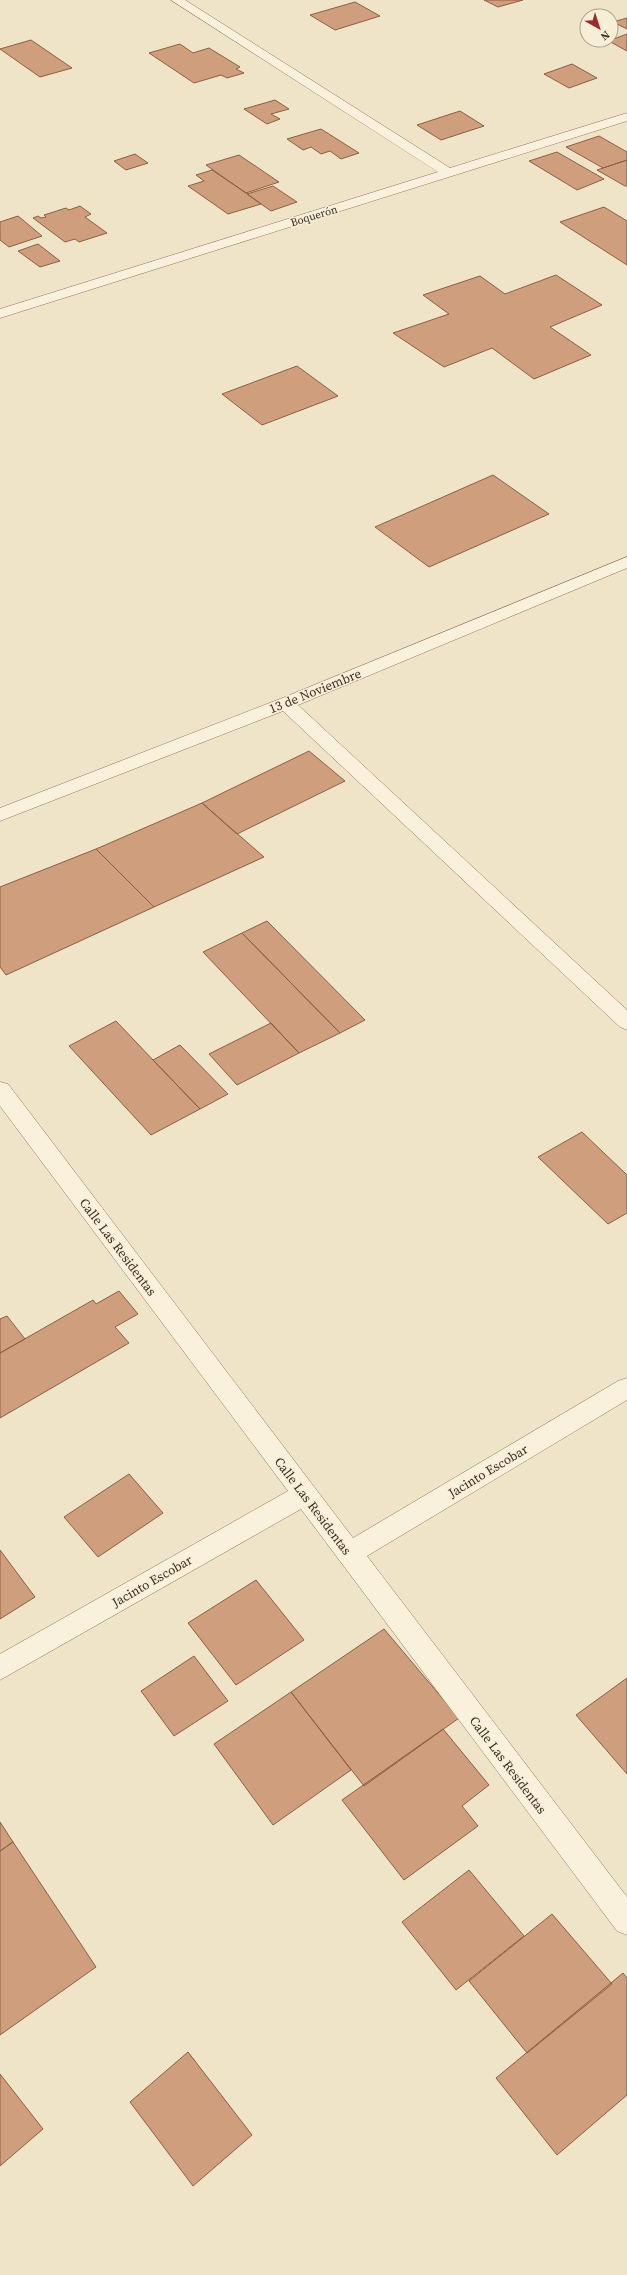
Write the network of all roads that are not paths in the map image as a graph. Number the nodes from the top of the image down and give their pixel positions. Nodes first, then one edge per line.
1 (177, 0) edge
2 (627, 118) edge
3 (450, 174) junction
4 (0, 314) edge
5 (627, 562) edge
6 (286, 703) junction
7 (0, 815) edge
8 (627, 1022) edge
9 (0, 1090) edge
10 (627, 1388) edge
11 (305, 1494) junction
12 (349, 1554) junction
13 (0, 1668) edge
14 (627, 1921) edge

1 - 3 street
2 - 3 street, Boquerón
3 - 4 street, Boquerón
5 - 6 street, 13 de Noviembre
6 - 7 street, 13 de Noviembre
6 - 8 street
9 - 11 street, Calle Las Residentas
10 - 12 street, Jacinto Escobar
11 - 12 street, Calle Las Residentas
11 - 13 street, Jacinto Escobar
12 - 14 street, Calle Las Residentas

